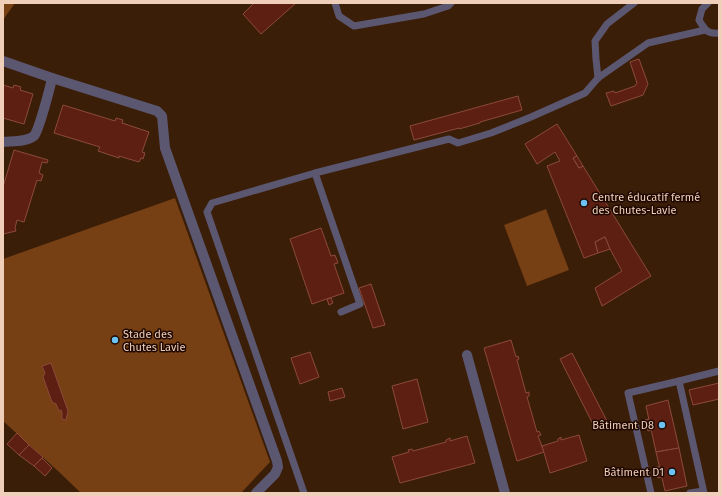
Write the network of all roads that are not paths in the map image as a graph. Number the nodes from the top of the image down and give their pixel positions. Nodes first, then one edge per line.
1 (335, 3) edge
2 (451, 3) edge
3 (634, 3) edge
4 (708, 3) edge
5 (704, 30) junction
6 (719, 33) edge
7 (3, 61) edge
8 (52, 78) junction
9 (598, 78) junction
10 (3, 142) edge
11 (315, 173) junction
12 (341, 312) dead end
13 (467, 355) dead end
14 (719, 371) edge
15 (679, 381) junction
16 (703, 492) edge
17 (256, 493) edge
18 (304, 493) edge
19 (504, 493) edge
20 (651, 493) edge
21 (690, 493) edge

1 - 2 lane
3 - 9 lane
4 - 5 lane
5 - 6 lane
5 - 9 lane
7 - 8 street
8 - 10 street
8 - 17 street
9 - 11 lane
11 - 12 lane
11 - 18 lane
13 - 19 street
14 - 15 lane
15 - 16 lane
15 - 20 lane
16 - 21 lane

